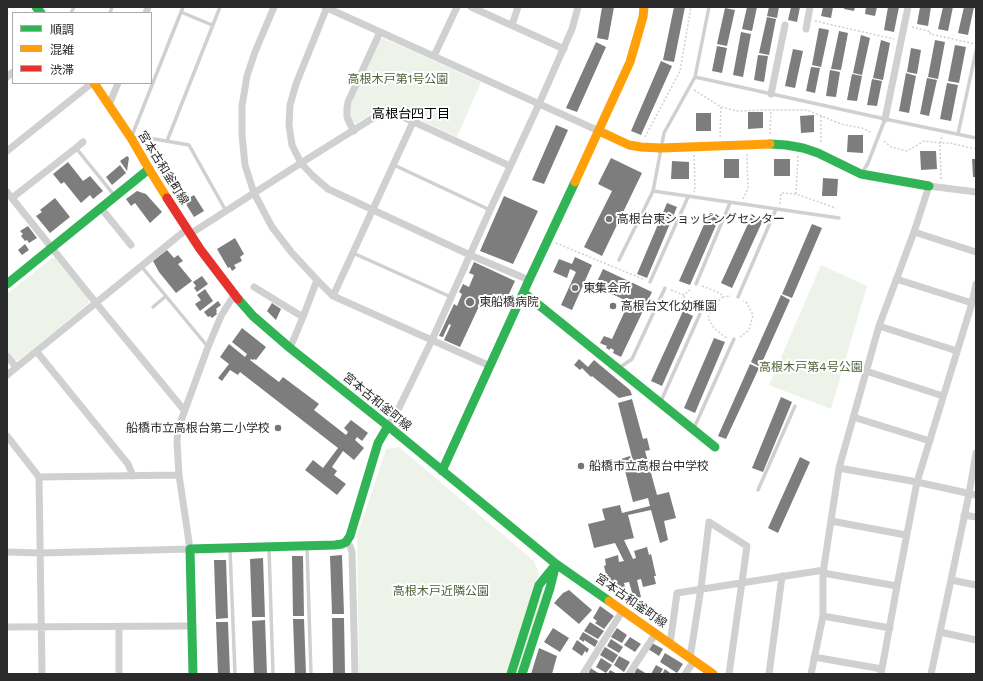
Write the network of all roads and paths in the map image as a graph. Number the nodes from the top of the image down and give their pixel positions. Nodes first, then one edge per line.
1 (183, 7) edge
2 (220, 7) edge
3 (274, 7) edge
4 (326, 7) edge
5 (457, 7) edge
6 (471, 7) edge
7 (518, 7) edge
8 (578, 7) edge
9 (644, 7) edge
10 (691, 7) edge
11 (709, 7) edge
12 (810, 7) edge
13 (908, 7) edge
14 (181, 12) junction
15 (808, 20) junction
16 (212, 25) junction
17 (512, 25) junction
18 (785, 25) dead end
19 (905, 25) junction
20 (806, 29) dead end
21 (380, 32) junction
22 (902, 40) junction
23 (976, 44) edge
24 (564, 49) junction
25 (976, 50) edge
26 (434, 56) junction
27 (695, 77) junction
28 (92, 84) edge
29 (94, 84) edge
30 (118, 84) edge
31 (689, 87) junction
32 (771, 94) junction
33 (539, 104) junction
34 (109, 106) junction
35 (721, 107) junction
36 (771, 110) junction
37 (821, 116) junction
38 (885, 119) junction
39 (413, 122) junction
40 (354, 131) junction
41 (599, 131) junction
42 (958, 134) junction
43 (879, 136) junction
44 (131, 138) junction
45 (770, 138) dead end
46 (976, 138) edge
47 (720, 139) dead end
48 (167, 141) junction
49 (643, 141) dead end
50 (83, 142) dead end
51 (940, 143) junction
52 (76, 148) junction
53 (661, 148) junction
54 (821, 148) dead end
55 (976, 149) edge
56 (747, 150) dead end
57 (7, 151) edge
58 (694, 153) dead end
59 (798, 154) dead end
60 (301, 163) junction
61 (393, 165) junction
62 (510, 166) junction
63 (149, 170) junction
64 (861, 174) junction
65 (929, 186) junction
66 (941, 187) junction
67 (653, 191) junction
68 (7, 192) edge
69 (976, 192) edge
70 (254, 193) junction
71 (796, 194) junction
72 (688, 196) junction
73 (116, 197) junction
74 (693, 197) junction
75 (12, 198) junction
76 (730, 203) junction
77 (740, 204) junction
78 (101, 208) junction
79 (836, 208) dead end
80 (373, 209) junction
81 (490, 210) junction
82 (778, 210) junction
83 (226, 211) junction
84 (839, 218) dead end
85 (189, 232) junction
86 (914, 232) junction
87 (556, 243) dead end
88 (131, 245) dead end
89 (52, 248) junction
90 (976, 252) edge
91 (352, 253) junction
92 (470, 255) junction
93 (619, 260) dead end
94 (141, 266) junction
95 (896, 279) junction
96 (317, 280) junction
97 (529, 280) junction
98 (650, 282) joint
99 (7, 284) edge
100 (696, 284) junction
101 (976, 284) edge
102 (254, 287) dead end
103 (665, 288) joint
104 (524, 293) junction
105 (234, 295) junction
106 (166, 296) junction
107 (333, 296) junction
108 (684, 296) junction
109 (451, 297) junction
110 (723, 297) junction
111 (738, 297) junction
112 (96, 303) junction
113 (972, 303) junction
114 (153, 307) dead end
115 (700, 314) junction
116 (303, 317) junction
117 (708, 318) junction
118 (879, 326) junction
119 (432, 340) junction
120 (734, 340) junction
121 (208, 347) junction
122 (290, 348) junction
123 (957, 351) junction
124 (36, 352) junction
125 (7, 356) edge
126 (490, 366) junction
127 (16, 367) junction
128 (618, 369) junction
129 (866, 371) junction
130 (7, 375) edge
131 (943, 396) junction
132 (660, 403) junction
133 (795, 406) dead end
134 (184, 410) junction
135 (853, 417) junction
136 (388, 426) junction
137 (693, 430) junction
138 (7, 436) edge
139 (930, 440) junction
140 (715, 447) dead end
141 (976, 453) edge
142 (839, 468) junction
143 (442, 471) junction
144 (179, 475) junction
145 (133, 476) junction
146 (39, 477) junction
147 (917, 482) junction
148 (758, 490) dead end
149 (972, 494) edge
150 (964, 515) junction
151 (976, 517) edge
152 (831, 521) junction
153 (906, 535) junction
154 (346, 542) junction
155 (307, 546) junction
156 (269, 547) junction
157 (230, 548) junction
158 (190, 549) junction
159 (7, 552) edge
160 (41, 552) junction
161 (556, 564) junction
162 (823, 571) junction
163 (782, 576) junction
164 (951, 580) junction
165 (741, 582) junction
166 (976, 585) edge
167 (897, 586) junction
168 (701, 588) junction
169 (623, 610) junction
170 (823, 616) junction
171 (192, 626) junction
172 (7, 627) edge
173 (41, 627) junction
174 (119, 627) junction
175 (890, 628) junction
176 (940, 632) junction
177 (656, 633) junction
178 (976, 640) edge
179 (670, 644) junction
180 (814, 657) junction
181 (692, 659) junction
182 (882, 671) edge
183 (42, 674) edge
184 (119, 674) edge
185 (194, 674) edge
186 (235, 674) edge
187 (273, 674) edge
188 (312, 674) edge
189 (354, 674) edge
190 (511, 674) edge
191 (522, 674) edge
192 (583, 674) edge
193 (629, 674) edge
194 (685, 674) edge
195 (713, 674) edge
196 (729, 674) edge
197 (769, 674) edge
198 (811, 674) edge
199 (931, 674) edge

1 - 14 lane
2 - 16 lane
3 - 70 street
4 - 21 street
4 - 60 street
5 - 26 street
6 - 17 street
7 - 17 street
8 - 24 street
9 - 41 street
10 - 49 path
11 - 27 lane
12 - 15 street
13 - 19 street
14 - 16 lane
14 - 44 lane
15 - 20 street
15 - 22 path
16 - 48 lane
17 - 24 street
18 - 32 street
19 - 22 street
19 - 23 path
21 - 26 street
21 - 40 street
22 - 38 street
24 - 33 street
25 - 42 lane
26 - 33 street
27 - 31 lane
27 - 32 lane
28 - 57 street
29 - 34 street, 宮本古和釜町線
30 - 34 street
31 - 35 path
31 - 53 lane
32 - 38 lane
33 - 41 street
33 - 62 street
34 - 44 street, 宮本古和釜町線
35 - 36 path
35 - 47 path
36 - 37 path
36 - 45 path
37 - 43 path
37 - 54 path
38 - 42 lane
38 - 43 lane
39 - 40 street
39 - 61 street
39 - 62 street
40 - 60 street
41 - 53 street
41 - 97 street
42 - 46 lane
43 - 51 path
43 - 64 lane
44 - 48 lane
44 - 63 street, 宮本古和釜町線
48 - 83 lane
50 - 52 street
51 - 55 path
51 - 66 path
52 - 73 lane
52 - 75 street
53 - 64 street
53 - 67 lane
56 - 77 path
58 - 74 path
59 - 71 path
60 - 70 street
60 - 80 street
61 - 80 street
61 - 81 lane
62 - 81 street
63 - 73 street
63 - 85 street, 宮本古和釜町線
64 - 65 street
65 - 66 street
65 - 86 street
66 - 69 street
67 - 72 lane
67 - 93 lane
68 - 75 street
70 - 83 street
70 - 96 street
71 - 79 path
71 - 82 path
72 - 74 lane
72 - 98 lane
73 - 78 street
74 - 76 lane
75 - 89 street
76 - 77 lane
76 - 100 lane
77 - 82 lane
78 - 88 street
78 - 89 street
80 - 91 street
80 - 92 street
81 - 92 street
82 - 84 lane
82 - 111 lane
83 - 85 street
85 - 94 street
85 - 105 street, 宮本古和釜町線
86 - 90 street
86 - 95 street
87 - 98 path
89 - 99 street
89 - 112 street
91 - 107 street
91 - 109 lane
92 - 97 street
92 - 109 street
94 - 106 lane
94 - 112 street
95 - 113 street
95 - 118 street
96 - 107 street
96 - 116 street
97 - 104 street
100 - 108 path
100 - 110 path
101 - 113 street
102 - 116 street
103 - 108 path
103 - 128 lane
104 - 126 street
104 - 128 street
105 - 121 street
105 - 122 street, 宮本古和釜町線
106 - 114 lane
106 - 121 lane
107 - 119 street
108 - 115 path
109 - 119 street
110 - 111 path
110 - 117 path
111 - 120 path
112 - 124 street
112 - 134 street
113 - 123 street
115 - 117 path
115 - 132 lane
116 - 122 street
117 - 120 path
118 - 123 street
118 - 129 street
119 - 126 street
119 - 136 street
120 - 137 lane
121 - 134 street
122 - 136 street, 宮本古和釜町線
123 - 131 street
124 - 127 street
124 - 145 street
125 - 127 street
126 - 143 street
127 - 130 street
128 - 132 street
129 - 131 street
129 - 135 street
131 - 139 street
132 - 137 street
133 - 148 lane
134 - 144 street
135 - 139 street
135 - 142 street
136 - 143 street, 宮本古和釜町線
136 - 154 street
137 - 140 street
138 - 146 street
139 - 147 street
141 - 149 street
142 - 147 street
142 - 152 street
143 - 161 street, 宮本古和釜町線
144 - 145 street
144 - 158 street
145 - 146 street
146 - 160 street
147 - 149 street
147 - 153 street
149 - 150 street
150 - 151 street
150 - 164 street
152 - 153 street
152 - 162 street
153 - 167 street
154 - 155 street
154 - 189 street
155 - 156 street
155 - 188 lane
156 - 157 street
156 - 187 lane
157 - 158 street
157 - 186 lane
158 - 160 street
158 - 171 street
159 - 160 street
160 - 173 street
161 - 169 street, 宮本古和釜町線
161 - 190 street
161 - 191 street
162 - 163 street
162 - 167 street
162 - 170 street
163 - 165 street
163 - 197 street
164 - 166 street
164 - 176 street
165 - 168 street
165 - 168 street
165 - 196 street
167 - 175 street
168 - 179 street
168 - 181 street
169 - 177 street, 宮本古和釜町線
169 - 192 street
170 - 175 street
170 - 180 street
171 - 174 street
171 - 185 street
172 - 173 street
173 - 174 street
173 - 183 street
174 - 184 street
175 - 182 street
176 - 178 street
176 - 199 street
177 - 179 street, 宮本古和釜町線
177 - 193 street
179 - 181 street, 宮本古和釜町線
180 - 182 street
180 - 198 street
181 - 194 street
181 - 195 street, 宮本古和釜町線

